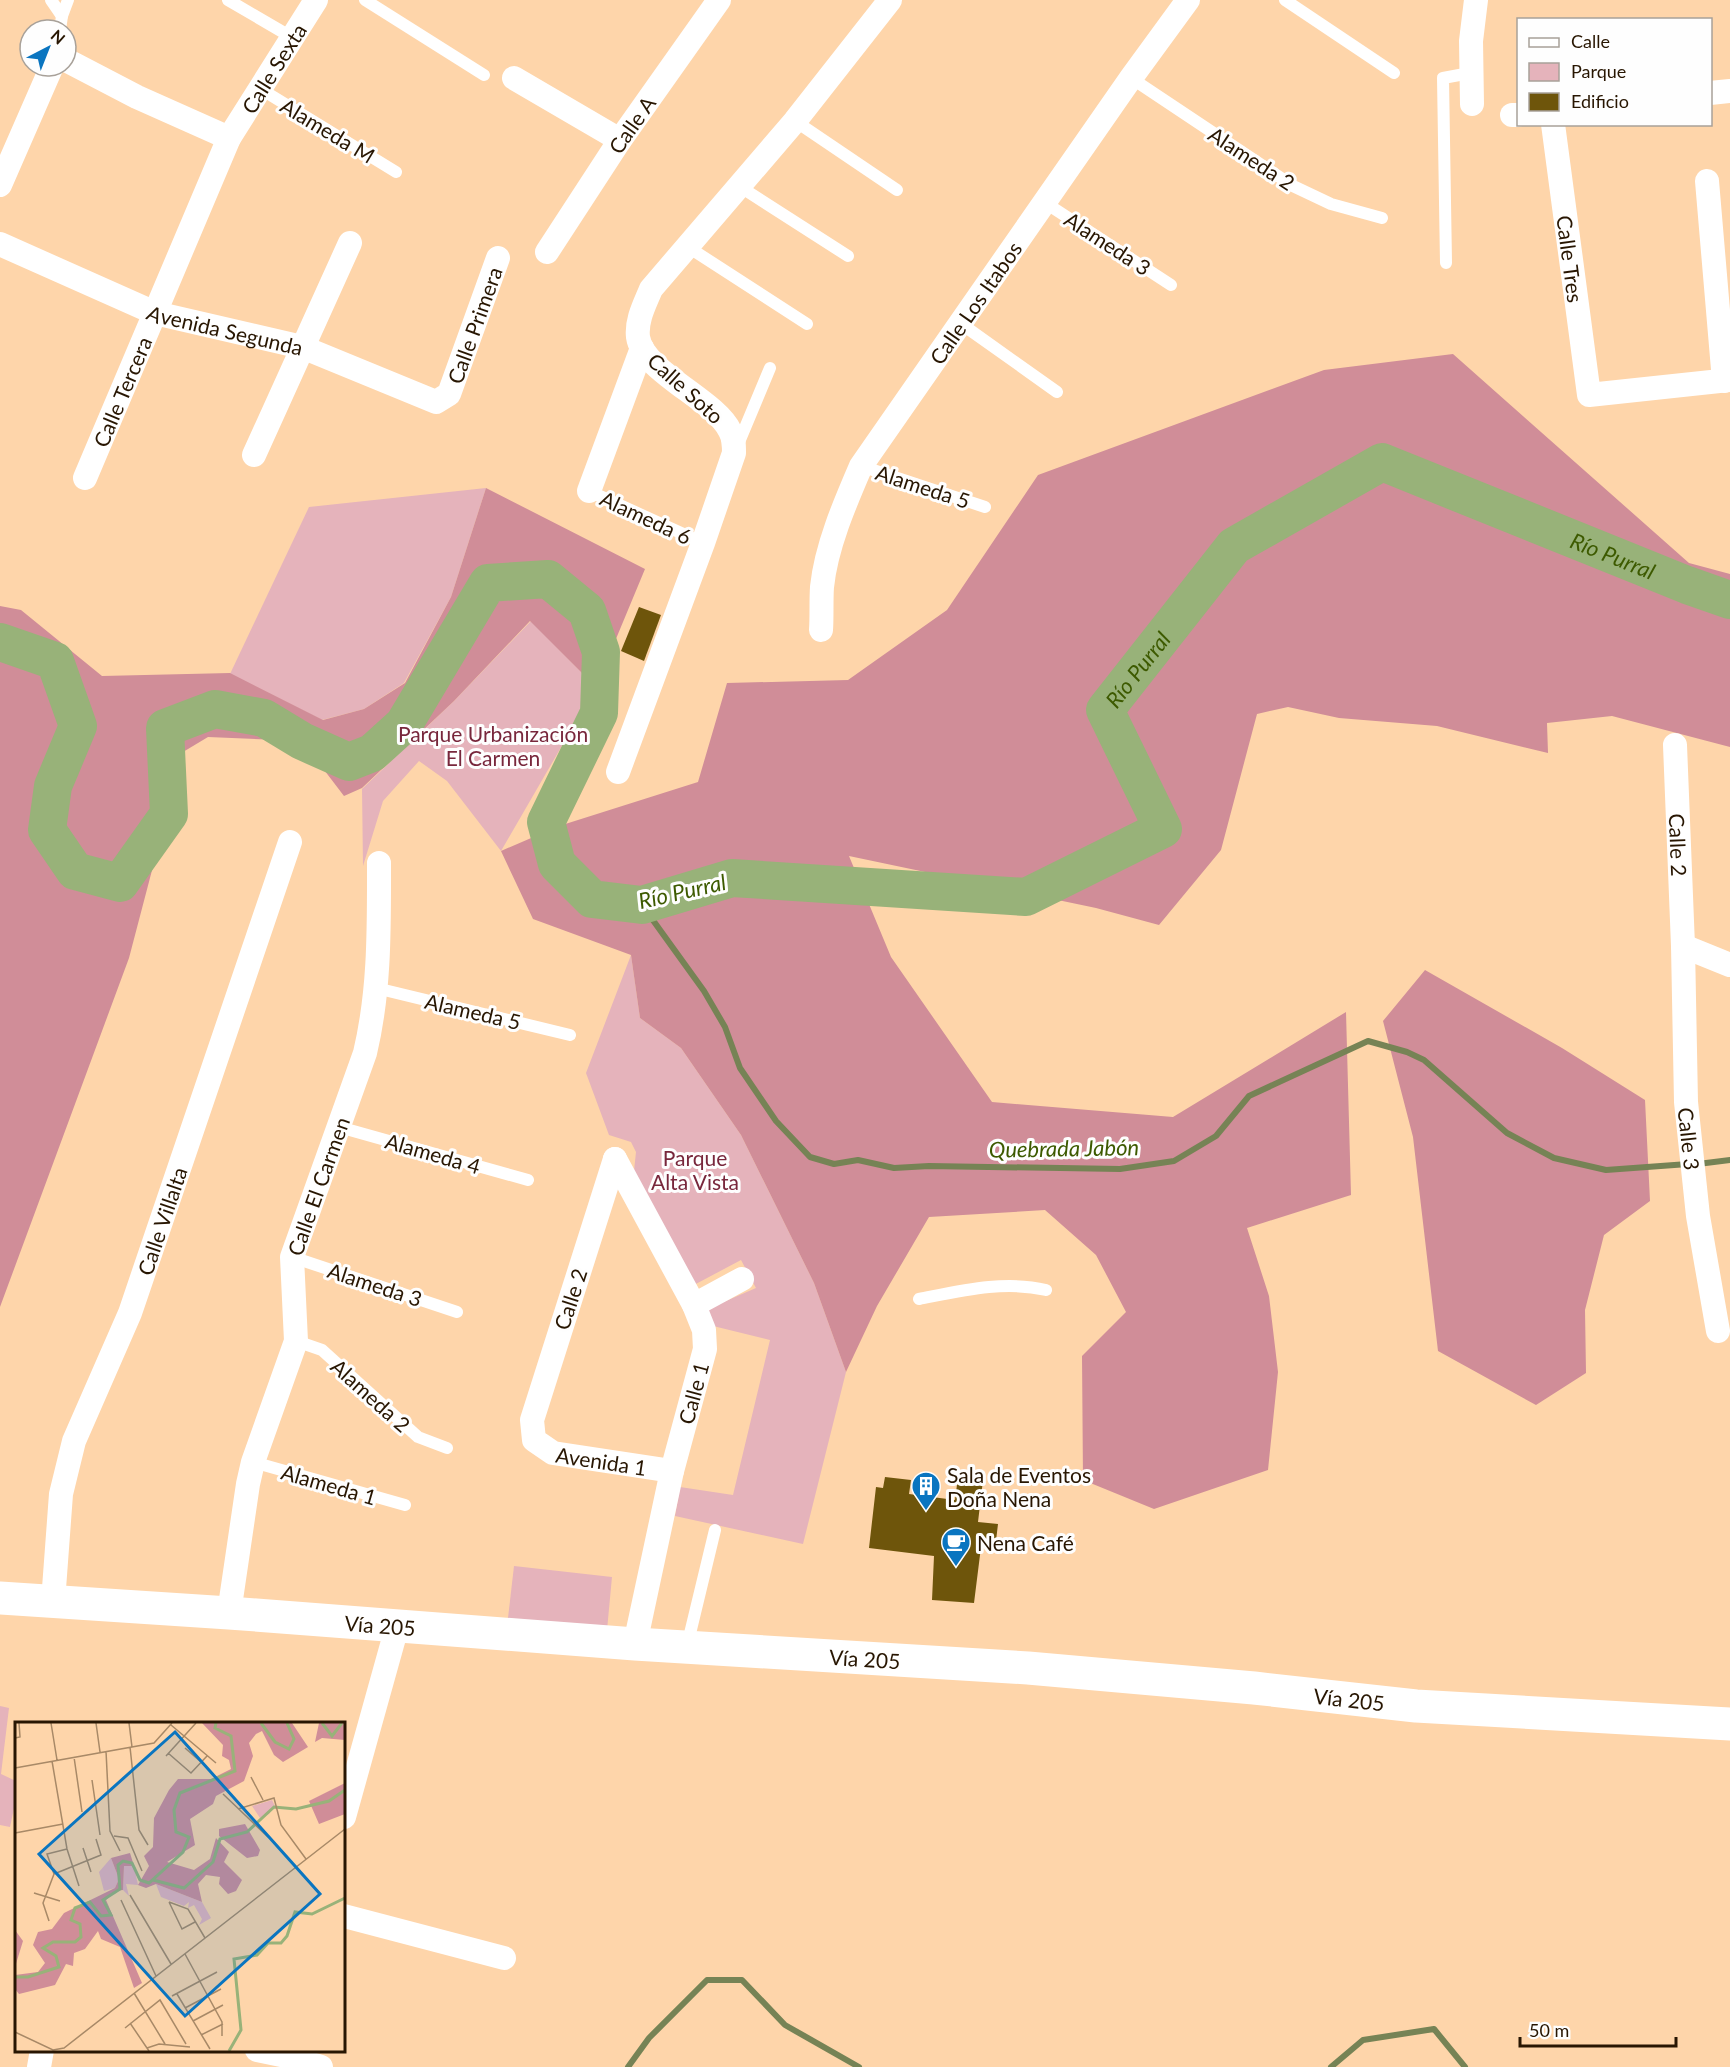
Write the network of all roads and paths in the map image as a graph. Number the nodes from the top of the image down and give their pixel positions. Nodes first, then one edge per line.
1 (51, 0) edge
2 (68, 0) edge
3 (228, 0) edge
4 (316, 0) edge
5 (365, 0) edge
6 (719, 0) edge
7 (890, 0) edge
8 (1188, 0) edge
9 (1285, 0) edge
10 (1476, 0) edge
11 (62, 16) joint
12 (292, 38) junction
13 (78, 66) edge
14 (1394, 73) dead end
15 (1470, 74) junction
16 (484, 75) dead end
17 (47, 78) edge
18 (514, 78) dead end
19 (1131, 78) junction
20 (259, 88) junction
21 (1730, 91) edge
22 (1712, 93) edge
23 (1472, 104) dead end
24 (795, 120) junction
25 (1553, 126) edge
26 (229, 138) junction
27 (620, 140) junction
28 (396, 172) dead end
29 (1707, 180) dead end
30 (0, 186) edge
31 (739, 186) junction
32 (897, 190) dead end
33 (1044, 202) junction
34 (1382, 219) dead end
35 (350, 243) dead end
36 (0, 244) edge
37 (688, 247) junction
38 (547, 252) dead end
39 (848, 256) dead end
40 (498, 258) dead end
41 (1446, 263) dead end
42 (1171, 285) dead end
43 (155, 312) junction
44 (960, 323) junction
45 (807, 324) dead end
46 (302, 347) junction
47 (642, 348) junction
48 (770, 368) dead end
49 (1727, 381) edge
50 (1057, 392) dead end
51 (449, 394) joint
52 (734, 453) junction
53 (255, 455) dead end
54 (861, 466) junction
55 (85, 478) dead end
56 (589, 491) joint
57 (985, 507) dead end
58 (703, 543) junction
59 (821, 630) dead end
60 (1675, 745) dead end
61 (618, 772) dead end
62 (290, 842) dead end
63 (380, 863) dead end
64 (1683, 946) junction
65 (1730, 965) edge
66 (376, 988) junction
67 (570, 1035) dead end
68 (339, 1127) junction
69 (615, 1159) joint
70 (528, 1180) dead end
71 (292, 1257) junction
72 (742, 1279) dead end
73 (1046, 1290) dead end
74 (919, 1299) dead end
75 (694, 1305) junction
76 (457, 1312) dead end
77 (1718, 1331) dead end
78 (296, 1341) junction
79 (534, 1440) joint
80 (447, 1448) dead end
81 (253, 1462) junction
82 (672, 1471) junction
83 (405, 1505) dead end
84 (715, 1530) dead end
85 (0, 1598) edge
86 (53, 1602) junction
87 (229, 1613) junction
88 (397, 1627) junction
89 (635, 1644) junction
90 (687, 1647) junction
91 (1730, 1724) edge
92 (345, 1812) edge
93 (345, 1916) edge
94 (504, 1958) dead end
95 (42, 2052) edge
96 (264, 2052) edge
97 (286, 2058) edge
98 (39, 2067) edge
99 (321, 2067) edge

1 - 11 lane
2 - 11 lane
3 - 12 lane
4 - 12 street, Calle Sexta
5 - 16 lane
6 - 27 street, Calle A
7 - 24 street, Calle Soto
8 - 19 street, Calle Los Itabos
9 - 14 lane
10 - 15 street
12 - 20 street, Calle Sexta
13 - 26 street
15 - 23 street
15 - 41 lane
17 - 30 street
18 - 27 street
19 - 33 street, Calle Los Itabos
19 - 34 lane, Alameda 2
20 - 26 street, Calle Sexta
20 - 28 lane, Alameda M
21 - 22 street
24 - 31 street, Calle Soto
24 - 32 lane
25 - 49 street, Calle Tres
26 - 43 street, Calle Tercera
27 - 38 street, Calle A
29 - 49 street
31 - 37 street, Calle Soto
31 - 39 lane
33 - 42 lane, Alameda 3
33 - 44 street, Calle Los Itabos
35 - 46 street
36 - 43 street, Avenida Segunda
37 - 45 lane
37 - 47 street, Calle Soto
40 - 51 street, Calle Primera
43 - 46 street, Avenida Segunda
43 - 55 street, Calle Tercera
44 - 50 lane
44 - 54 street, Calle Los Itabos
46 - 51 street, Avenida Segunda
46 - 53 street
47 - 52 street, Calle Soto
47 - 56 street
48 - 52 lane
52 - 58 street
54 - 57 lane, Alameda 5
54 - 59 street, Calle Los Itabos
56 - 58 lane, Alameda 6
58 - 61 street
60 - 64 street, Calle 2
62 - 86 street, Calle Villalta
63 - 66 street, Calle El Carmen
64 - 65 street
64 - 77 street, Calle 3
66 - 67 lane, Alameda 5
66 - 68 street, Calle El Carmen
68 - 70 lane, Alameda 4
68 - 71 street, Calle El Carmen
69 - 75 street, Calle 1
69 - 79 street, Calle 2
71 - 76 lane, Alameda 3
71 - 78 street, Calle El Carmen
72 - 75 street
73 - 74 lane
75 - 82 street, Calle 1
78 - 80 lane, Alameda 2
78 - 81 street, Calle El Carmen
79 - 82 street, Avenida 1
81 - 83 lane, Alameda 1
81 - 87 street, Calle El Carmen
82 - 89 street, Calle 1
84 - 90 lane
85 - 86 main road, Vía 205
86 - 87 main road, Vía 205
87 - 88 main road, Vía 205
88 - 89 main road, Vía 205
88 - 92 street
89 - 90 main road, Vía 205
90 - 91 main road, Vía 205
93 - 94 street
95 - 98 street
96 - 97 street
97 - 99 street

